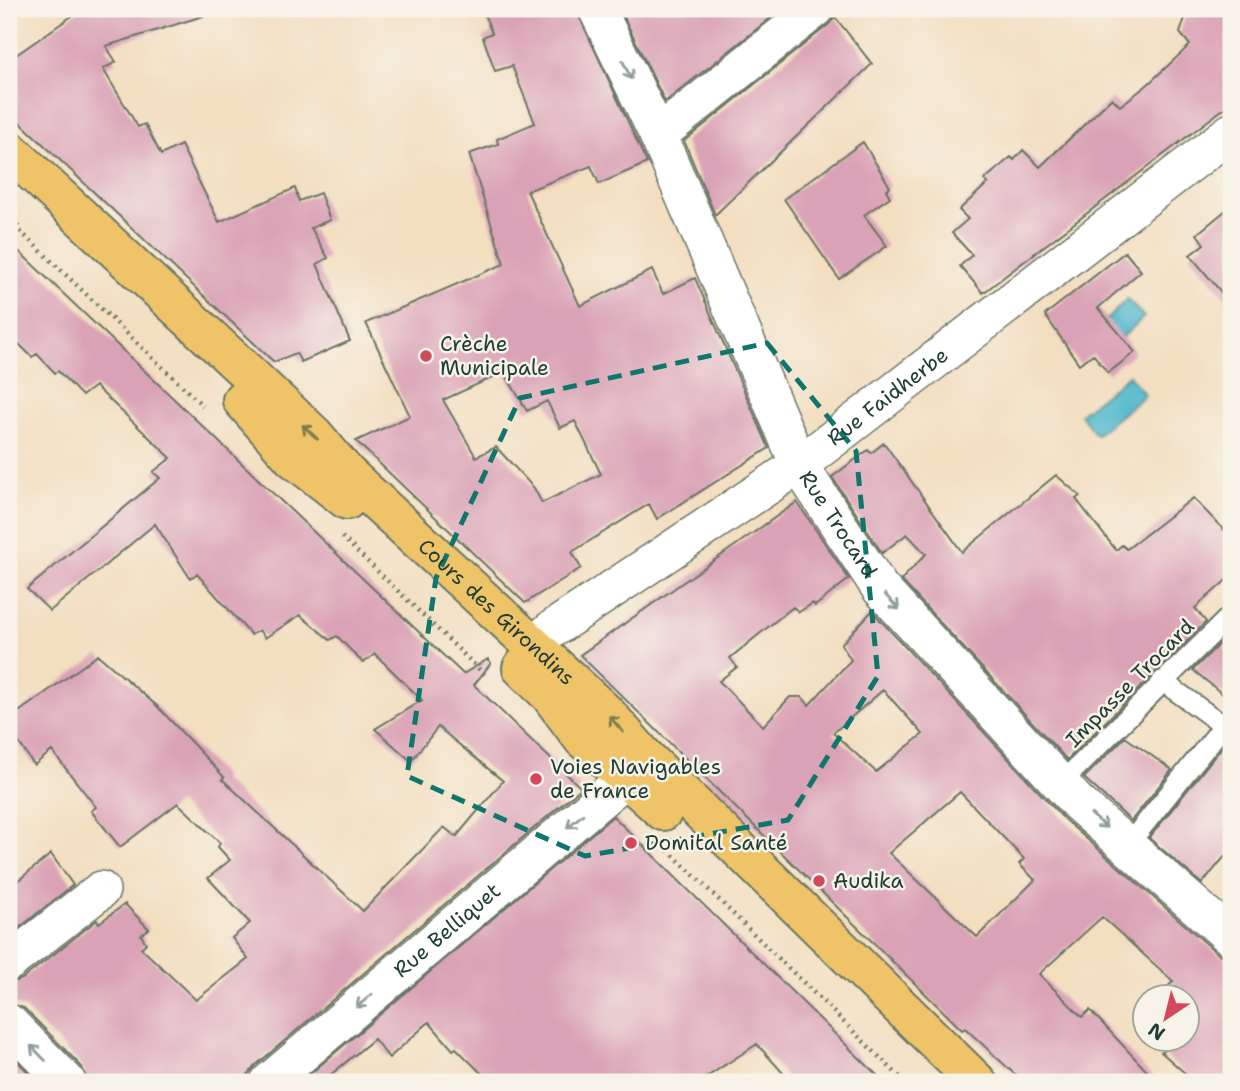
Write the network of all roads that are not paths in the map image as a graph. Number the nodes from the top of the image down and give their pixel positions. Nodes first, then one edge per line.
1 (597, 9) edge
2 (815, 9) edge
3 (1231, 132) edge
4 (658, 135) junction
5 (9, 150) edge
6 (9, 180) edge
7 (799, 465) junction
8 (1231, 615) edge
9 (533, 646) junction
10 (1162, 681) junction
11 (1227, 728) edge
12 (627, 777) junction
13 (1060, 784) junction
14 (1127, 846) junction
15 (101, 890) dead end
16 (1231, 937) edge
17 (9, 962) edge
18 (9, 1023) edge
19 (67, 1082) edge
20 (269, 1082) edge
21 (952, 1082) edge
22 (977, 1082) edge

1 -> 4 street, Rue Trocard
2 - 4 street
3 - 7 street, Rue Faidherbe
4 - 7 street, Rue Trocard
9 -> 5 main road, Cours des Girondins
6 - 12 main road, Cours des Girondins
7 - 9 street, Rue Faidherbe
7 -> 13 street, Rue Trocard
8 - 10 lane, Impasse Trocard
22 -> 9 main road, Cours des Girondins
10 - 11 lane
10 - 13 lane, Impasse Trocard
11 - 14 lane
12 -> 20 street, Rue Belliquet
12 - 21 main road, Cours des Girondins
13 -> 14 street, Rue Trocard
14 - 16 street, Rue Trocard
15 - 17 street
19 -> 18 street

